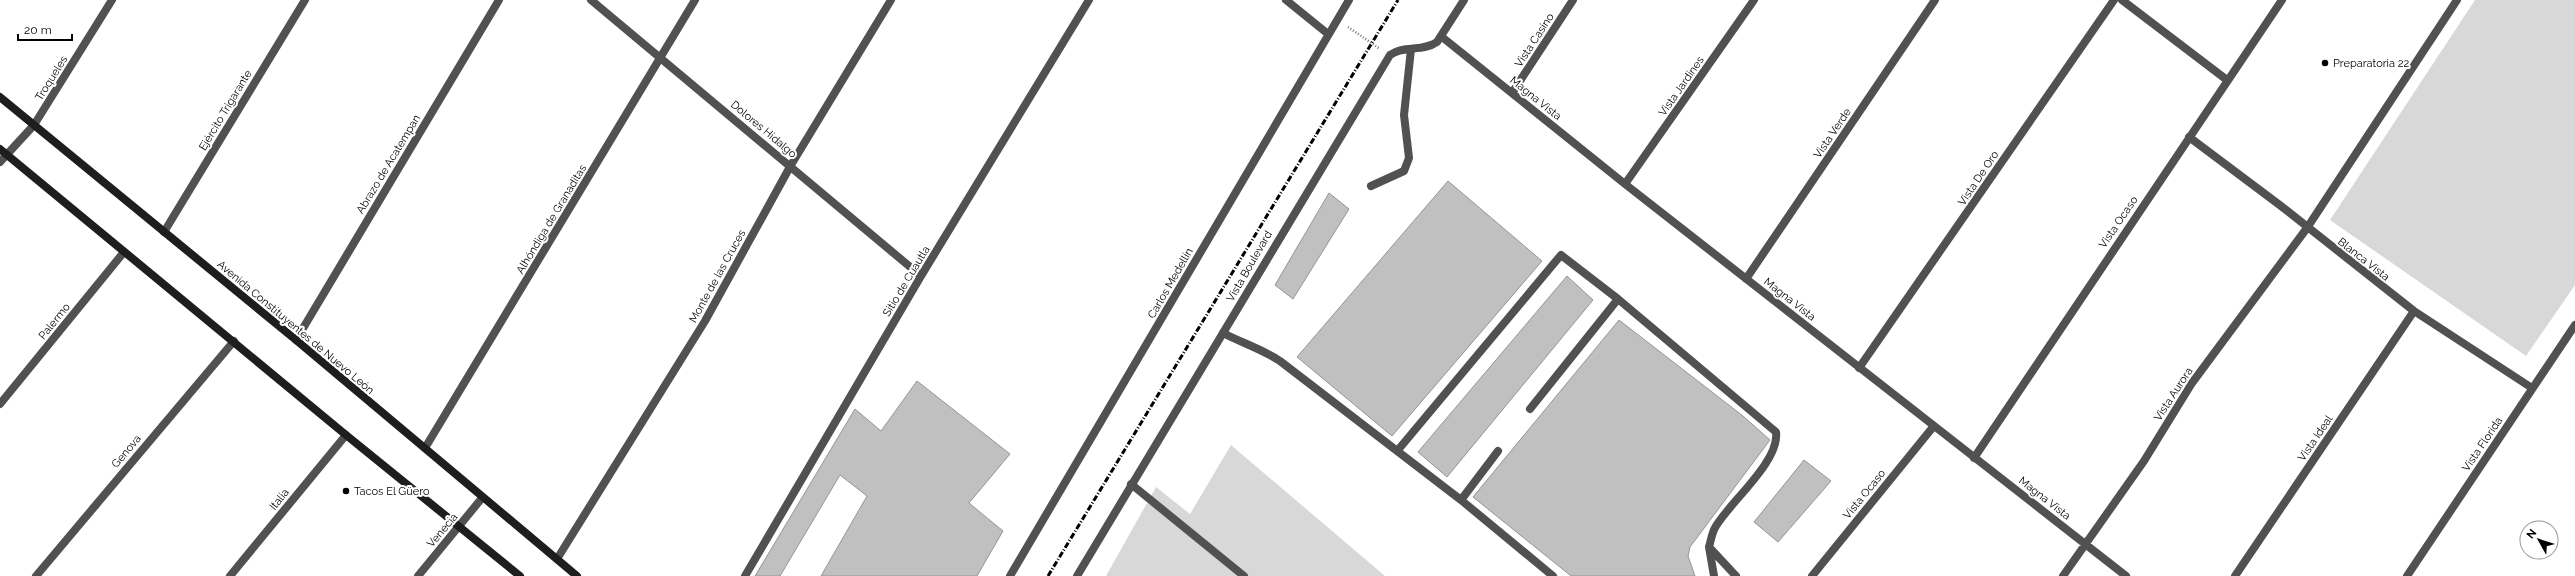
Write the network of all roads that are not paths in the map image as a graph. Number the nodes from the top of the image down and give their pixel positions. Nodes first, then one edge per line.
1 (112, 0) edge
2 (305, 0) edge
3 (499, 0) edge
4 (591, 0) edge
5 (695, 0) edge
6 (891, 0) edge
7 (1089, 0) edge
8 (1286, 0) edge
9 (1349, 0) edge
10 (1464, 0) edge
11 (1573, 0) edge
12 (1754, 0) edge
13 (1935, 0) edge
14 (2114, 0) edge
15 (2122, 0) edge
16 (2282, 0) edge
17 (2457, 0) edge
18 (1328, 34) junction
19 (1442, 37) junction
20 (1411, 49) junction
21 (661, 58) junction
22 (2227, 80) junction
23 (1512, 93) junction
24 (0, 97) edge
25 (34, 124) junction
26 (2190, 137) junction
27 (0, 149) edge
28 (8, 155) junction
29 (0, 162) edge
30 (791, 165) junction
31 (1625, 184) junction
32 (1371, 186) dead end
33 (2307, 228) junction
34 (164, 232) junction
35 (124, 252) junction
36 (921, 276) junction
37 (1746, 279) junction
38 (1618, 299) junction
39 (2414, 311) junction
40 (2575, 324) edge
41 (1223, 333) junction
42 (296, 340) junction
43 (234, 341) junction
44 (1859, 368) junction
45 (2532, 388) junction
46 (0, 404) edge
47 (1530, 409) dead end
48 (1933, 427) junction
49 (346, 435) junction
50 (425, 448) junction
51 (1398, 450) junction
52 (1498, 451) dead end
53 (1974, 458) junction
54 (1131, 484) junction
55 (482, 498) junction
56 (1461, 500) junction
57 (459, 527) junction
58 (2087, 544) junction
59 (1709, 547) junction
60 (557, 559) junction
61 (36, 576) edge
62 (230, 576) edge
63 (418, 576) edge
64 (520, 576) edge
65 (577, 576) edge
66 (745, 576) edge
67 (1010, 576) edge
68 (1077, 576) edge
69 (1244, 576) edge
70 (1553, 576) edge
71 (1714, 576) edge
72 (1736, 576) edge
73 (1812, 576) edge
74 (2063, 576) edge
75 (2126, 576) edge
76 (2235, 576) edge
77 (2407, 576) edge

1 - 25 street, Troqueles
2 - 34 street, Ejército Trigarante
3 - 42 street, Abrazo de Acatempan
4 - 21 street, Dolores Hidalgo
5 - 21 street, Alhóndiga de Granaditas
6 - 30 street, Monte de las Cruces
7 - 36 street, Sitio de Cuautla
8 - 18 street
9 - 18 street, Carlos Medellín
10 - 19 street
11 - 23 street, Vista Casino
12 - 31 street, Vista Jardines
13 - 37 street, Vista Verde
14 - 44 street, Vista De Oro
15 - 22 street
16 - 22 street, Vista Ocaso
17 - 33 street, Vista Aurora
18 - 67 street, Carlos Medellín
19 - 20 street
19 - 23 street, Magna Vista
20 - 32 street
20 - 41 street, Vista Boulevard
21 - 30 street, Dolores Hidalgo
21 - 50 street, Alhóndiga de Granaditas
22 - 26 street, Vista Ocaso
23 - 31 street, Magna Vista
24 - 25 main road, Avenida Constituyentes de Nuevo León
25 - 28 street, Troqueles
25 - 34 main road, Avenida Constituyentes de Nuevo León
26 - 33 street, Blanca Vista
26 - 53 street, Vista Ocaso
27 - 28 main road
28 - 29 street, Troqueles
28 - 35 main road
30 - 36 street, Dolores Hidalgo
30 - 60 street, Monte de las Cruces
31 - 37 street, Magna Vista
33 - 39 street, Blanca Vista
33 - 58 street, Vista Aurora
34 - 42 main road, Avenida Constituyentes de Nuevo León
35 - 43 main road
35 - 46 street, Palermo
36 - 66 street, Sitio de Cuautla
37 - 44 street, Magna Vista
38 - 47 street
38 - 51 street
38 - 59 street
39 - 45 street, Blanca Vista
39 - 76 street, Vista Ideal
40 - 45 street, Vista Florida
41 - 51 street
41 - 54 street, Vista Boulevard
42 - 50 main road, Avenida Constituyentes de Nuevo León
43 - 49 main road
43 - 61 street, Genova
44 - 48 street, Magna Vista
45 - 77 street, Vista Florida
48 - 53 street, Magna Vista
48 - 73 street, Vista Ocaso
49 - 57 main road
49 - 62 street, Italia
50 - 55 main road, Avenida Constituyentes de Nuevo León
51 - 56 street
52 - 56 street
53 - 58 street, Magna Vista
54 - 68 street, Vista Boulevard
54 - 69 street
55 - 57 street, Venecia
55 - 60 main road, Avenida Constituyentes de Nuevo León
56 - 70 street
57 - 63 street, Venecia
57 - 64 main road
58 - 74 street, Vista Aurora
58 - 75 street, Magna Vista
59 - 71 street
59 - 72 street
60 - 65 main road, Avenida Constituyentes de Nuevo León

